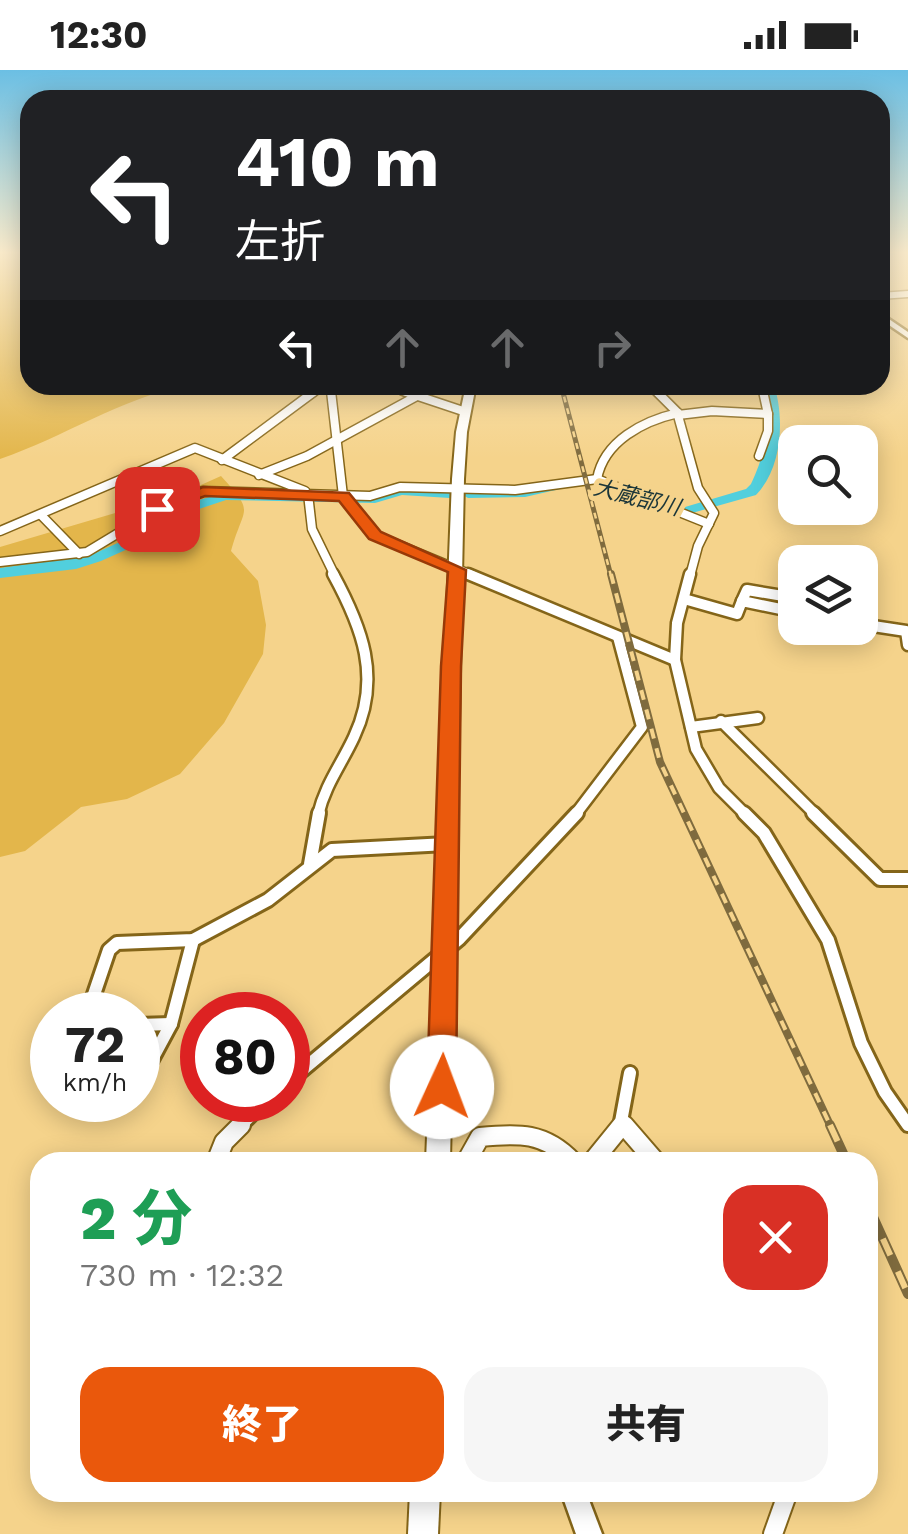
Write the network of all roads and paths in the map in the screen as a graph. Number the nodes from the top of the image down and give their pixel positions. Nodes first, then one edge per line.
1 (313, 395) edge
2 (328, 395) edge
3 (414, 395) joint
4 (469, 395) edge
5 (659, 395) edge
6 (763, 395) edge
7 (464, 411) junction
8 (678, 414) junction
9 (768, 414) junction
10 (334, 443) junction
11 (759, 456) dead end
12 (222, 460) junction
13 (259, 476) junction
14 (597, 479) junction
15 (458, 491) junction
16 (308, 494) junction
17 (343, 496) junction
18 (42, 516) junction
19 (708, 524) junction
20 (0, 531) edge
21 (80, 554) junction
22 (0, 562) edge
23 (457, 570) junction
24 (778, 595) edge
25 (684, 599) junction
26 (742, 601) junction
27 (778, 608) edge
28 (878, 627) edge
29 (618, 637) junction
30 (908, 645) edge
31 (675, 660) junction
32 (758, 718) dead end
33 (721, 722) junction
34 (691, 726) junction
35 (447, 844) junction
36 (310, 864) junction
37 (908, 878) edge
38 (192, 940) junction
39 (448, 950) junction
40 (94, 992) edge
41 (160, 1024) edge
42 (171, 1024) junction
43 (160, 1044) edge
44 (310, 1064) edge
45 (630, 1073) dead end
46 (244, 1122) edge
47 (623, 1123) junction
48 (908, 1125) edge
49 (220, 1152) edge
50 (441, 1152) edge
51 (471, 1152) edge
52 (564, 1152) edge
53 (600, 1152) edge
54 (648, 1152) edge
55 (425, 1502) edge
56 (577, 1502) edge
57 (784, 1502) edge
58 (423, 1534) edge
59 (589, 1534) edge
60 (773, 1534) edge

1 - 12 street
2 - 10 street
3 - 7 street
3 - 10 street
4 - 7 highway
5 - 8 street
6 - 9 street
7 - 15 highway
8 - 9 street
8 - 14 street
8 - 19 street
9 - 11 street
10 - 13 street
10 - 17 street
12 - 13 street
12 - 18 street
13 - 16 street
14 - 15 street
14 - 19 street
15 - 17 street
15 - 23 highway
16 - 17 street
16 - 21 street
16 - 36 street
17 - 23 street
18 - 20 street
18 - 21 street
19 - 25 street
21 - 22 street
23 - 29 street
23 - 35 highway
24 - 26 street
25 - 26 street
25 - 31 street
26 - 27 street
28 - 30 street
29 - 31 street
29 - 39 street
31 - 34 street
32 - 33 street
33 - 34 street
33 - 37 street
34 - 48 street
35 - 36 street
35 - 39 highway
36 - 38 street
38 - 40 street
38 - 42 street
39 - 44 street
39 - 50 highway
41 - 42 street
42 - 43 street
45 - 47 street
46 - 49 street
47 - 53 street
47 - 54 street
51 - 52 street
55 - 58 highway
56 - 59 main road
57 - 60 street

